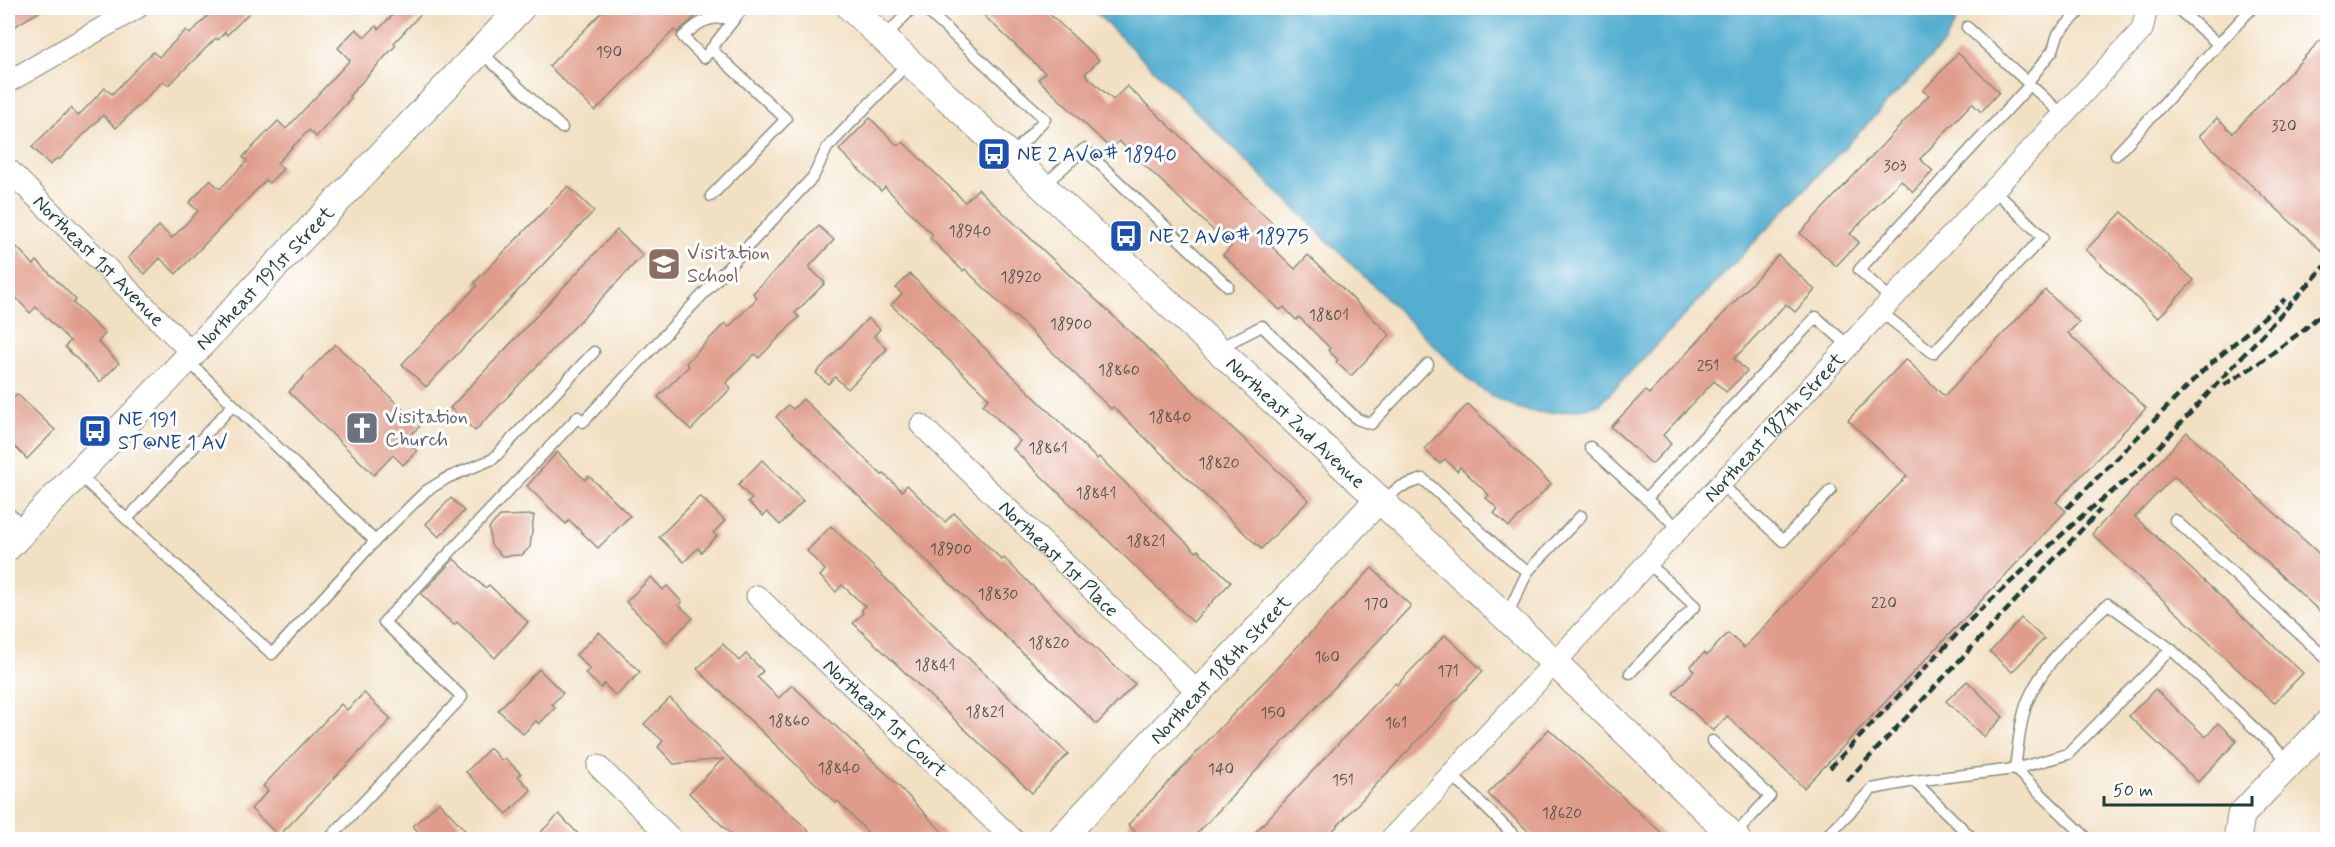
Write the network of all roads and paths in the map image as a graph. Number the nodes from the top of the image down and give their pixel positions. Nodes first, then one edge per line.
1 (137, 8) edge
2 (743, 8) edge
3 (851, 8) edge
4 (912, 8) edge
5 (924, 8) edge
6 (2083, 8) edge
7 (2147, 8) edge
8 (2177, 8) edge
9 (2252, 8) edge
10 (516, 9) edge
11 (733, 18) junction
12 (1967, 27) dead end
13 (884, 38) junction
14 (2218, 44) junction
15 (711, 49) junction
16 (479, 51) junction
17 (909, 61) junction
18 (8, 82) edge
19 (2028, 84) junction
20 (2063, 115) junction
21 (562, 128) dead end
22 (2116, 155) dead end
23 (1011, 156) junction
24 (8, 169) edge
25 (1042, 186) junction
26 (1994, 190) junction
27 (711, 196) dead end
28 (1228, 286) dead end
29 (1886, 306) junction
30 (1849, 346) junction
31 (1218, 349) junction
32 (594, 352) dead end
33 (188, 355) junction
34 (1428, 364) dead end
35 (233, 405) junction
36 (921, 425) dead end
37 (1590, 447) dead end
38 (77, 473) junction
39 (1721, 484) junction
40 (1831, 490) dead end
41 (1646, 499) junction
42 (1381, 500) junction
43 (1581, 516) dead end
44 (127, 519) junction
45 (2175, 520) dead end
46 (1679, 529) junction
47 (12, 533) edge
48 (375, 541) junction
49 (1648, 562) junction
50 (1528, 571) junction
51 (757, 596) dead end
52 (1506, 617) junction
53 (2171, 649) junction
54 (2328, 660) edge
55 (1555, 663) junction
56 (1630, 673) dead end
57 (1198, 692) junction
58 (2328, 723) edge
59 (1712, 741) dead end
60 (2291, 763) junction
61 (598, 766) dead end
62 (2015, 769) junction
63 (1451, 774) junction
64 (1914, 781) junction
65 (2239, 827) edge
66 (1730, 837) edge
67 (328, 840) edge
68 (673, 840) edge
69 (1014, 840) edge
70 (1060, 840) edge
71 (1390, 840) edge
72 (1519, 840) edge
73 (1822, 840) edge
74 (1974, 840) edge
75 (2089, 840) edge

1 - 18 street
2 - 11 lane
3 - 13 street, Northeast 2nd Avenue
4 - 13 lane
5 - 23 lane
6 - 19 lane
7 - 20 street, Northeast 187th Street
8 - 14 lane
9 - 14 lane
10 - 16 street, Northeast 191st Street
11 - 15 lane
11 - 15 lane
12 - 19 lane
13 - 17 street, Northeast 2nd Avenue
14 - 22 lane
15 - 27 lane
16 - 21 lane
16 - 33 street, Northeast 191st Street
17 - 23 street, Northeast 2nd Avenue
17 - 67 lane
19 - 20 lane
19 - 29 lane
20 - 26 street, Northeast 187th Street
23 - 25 street, Northeast 2nd Avenue
24 - 33 street, Northeast 1st Avenue
25 - 28 lane
25 - 31 street, Northeast 2nd Avenue
26 - 29 street, Northeast 187th Street
26 - 29 lane
29 - 30 street, Northeast 187th Street
30 - 39 street, Northeast 187th Street
30 - 41 lane
31 - 34 lane
31 - 42 street, Northeast 2nd Avenue
32 - 48 lane
33 - 35 lane
33 - 38 street, Northeast 191st Street
35 - 44 lane
35 - 48 lane
36 - 57 street, Northeast 1st Place
37 - 41 lane
38 - 44 lane
38 - 47 street, Northeast 191st Street
39 - 40 lane
39 - 46 street, Northeast 187th Street
41 - 46 lane
42 - 50 lane
42 - 52 street, Northeast 2nd Avenue
42 - 57 street, Northeast 188th Street
43 - 50 lane
44 - 48 lane
45 - 54 lane
46 - 49 street, Northeast 187th Street
49 - 55 street, Northeast 187th Street
49 - 56 lane
50 - 52 lane
51 - 69 street, Northeast 1st Court
52 - 55 street, Northeast 2nd Avenue
53 - 60 lane
53 - 62 lane
53 - 62 lane
55 - 63 street, Northeast 187th Street
55 - 66 street, Northeast 2nd Avenue
57 - 70 street, Northeast 188th Street
58 - 60 street
59 - 66 lane
60 - 65 street
61 - 68 street
62 - 64 lane
62 - 75 lane
63 - 71 street, Northeast 187th Street
63 - 72 lane
64 - 73 lane
64 - 74 lane

